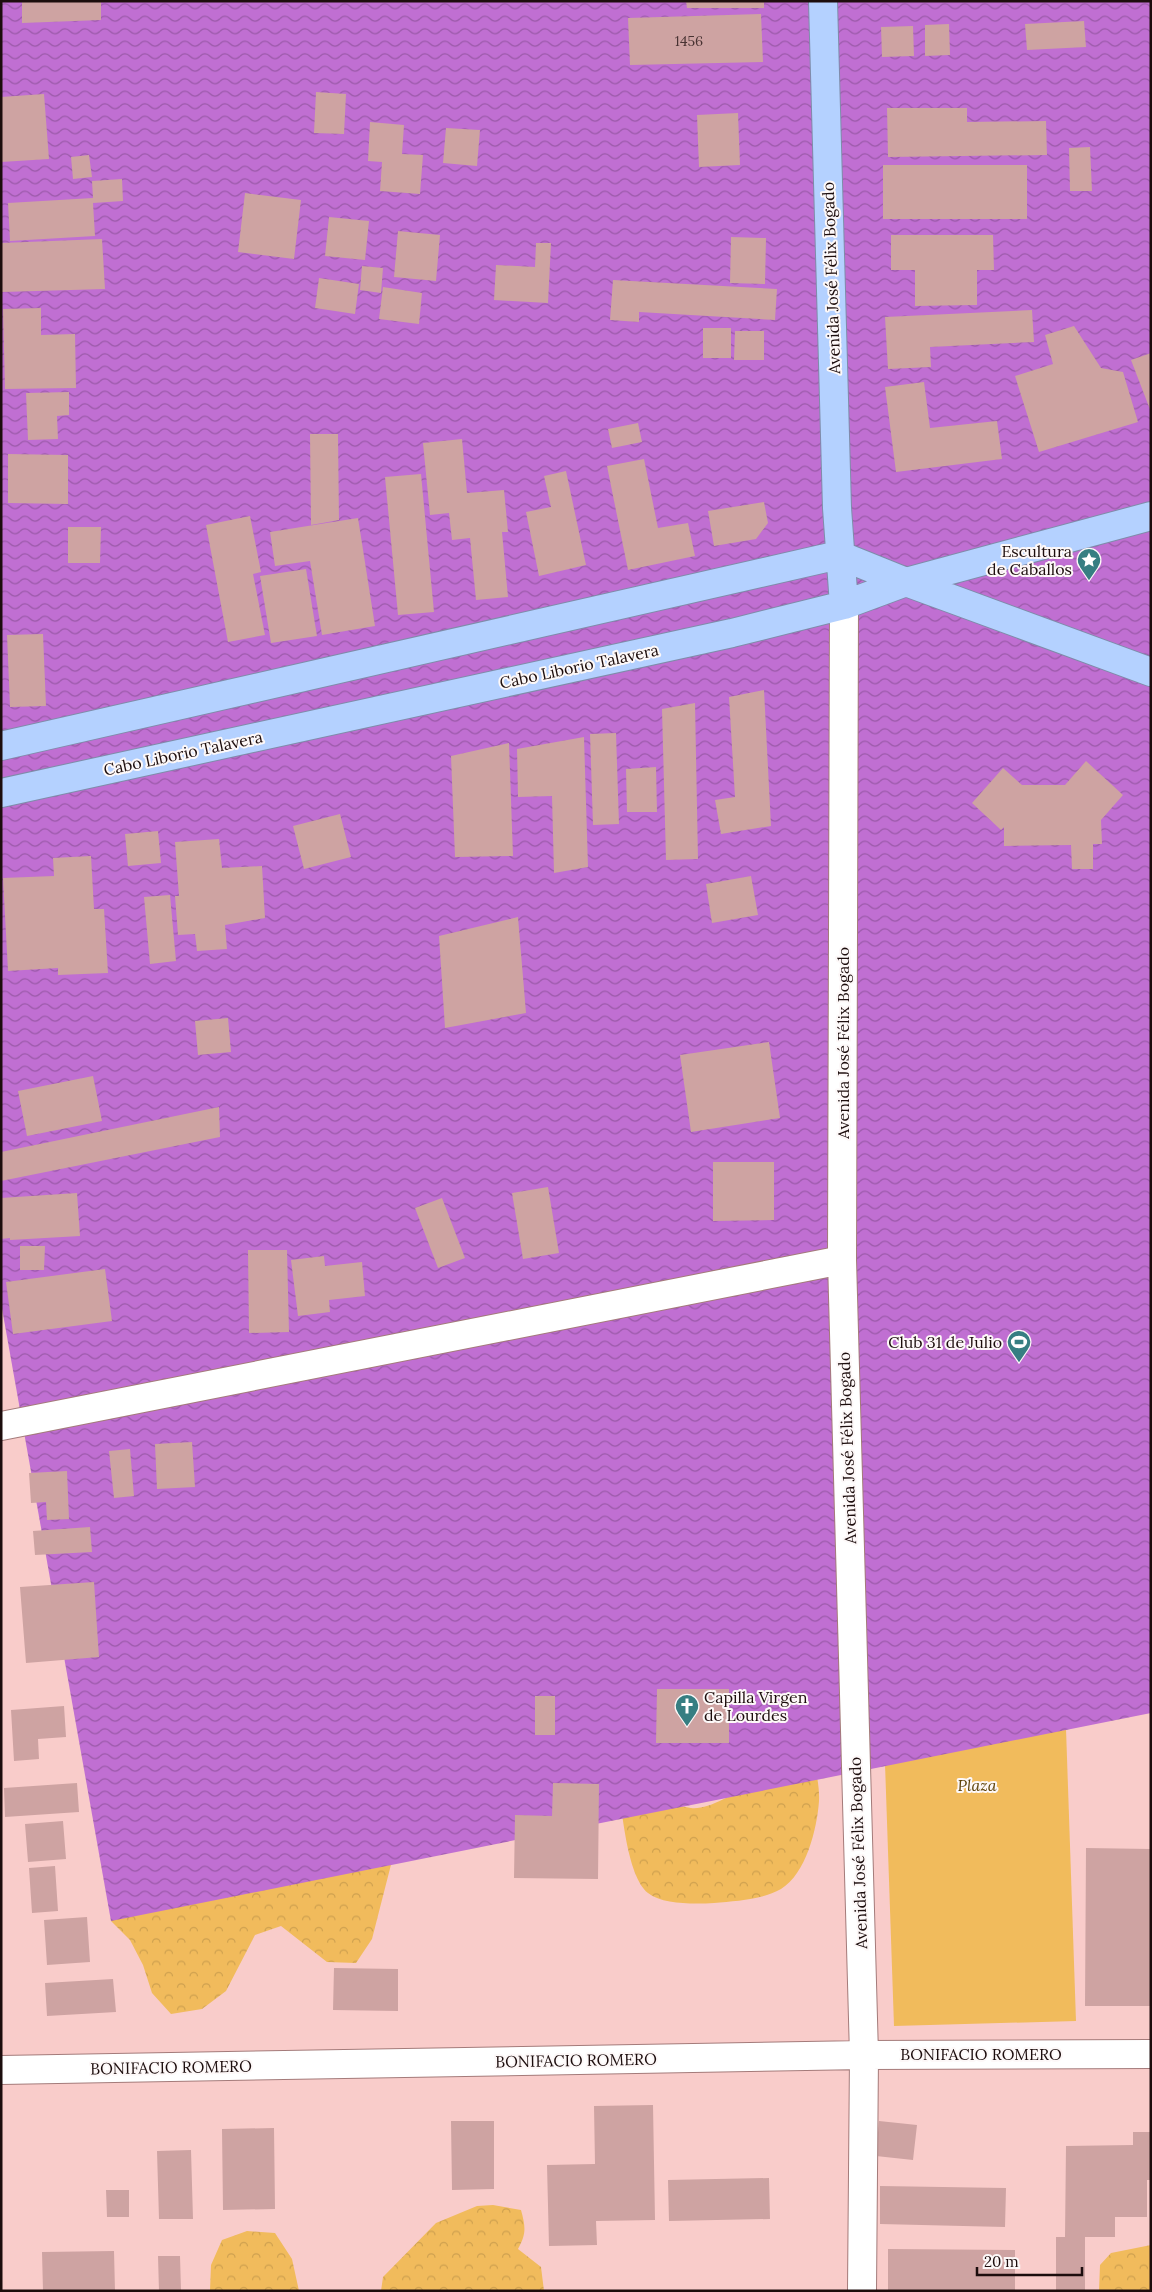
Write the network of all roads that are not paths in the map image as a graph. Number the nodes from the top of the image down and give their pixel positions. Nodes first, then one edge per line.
1 (823, 1) edge
2 (1151, 516) edge
3 (839, 554) junction
4 (906, 582) junction
5 (844, 605) junction
6 (1151, 672) edge
7 (1, 746) edge
8 (1, 793) edge
9 (842, 1260) junction
10 (1, 1426) edge
11 (1151, 2054) edge
12 (864, 2055) junction
13 (1, 2070) edge
14 (862, 2291) edge

1 - 3 highway, Avenida José Félix Bogado
2 - 4 highway, Cabo Liborio Talavera
3 - 4 highway
3 - 5 highway, Avenida José Félix Bogado
3 - 7 highway
4 - 5 highway, Cabo Liborio Talavera
4 - 6 highway
5 - 8 highway, Cabo Liborio Talavera
5 - 9 street, Avenida José Félix Bogado
9 - 10 street
9 - 12 street, Avenida José Félix Bogado
11 - 12 street, BONIFACIO ROMERO
12 - 13 street, BONIFACIO ROMERO
12 - 14 street, Avenida José Félix Bogado

